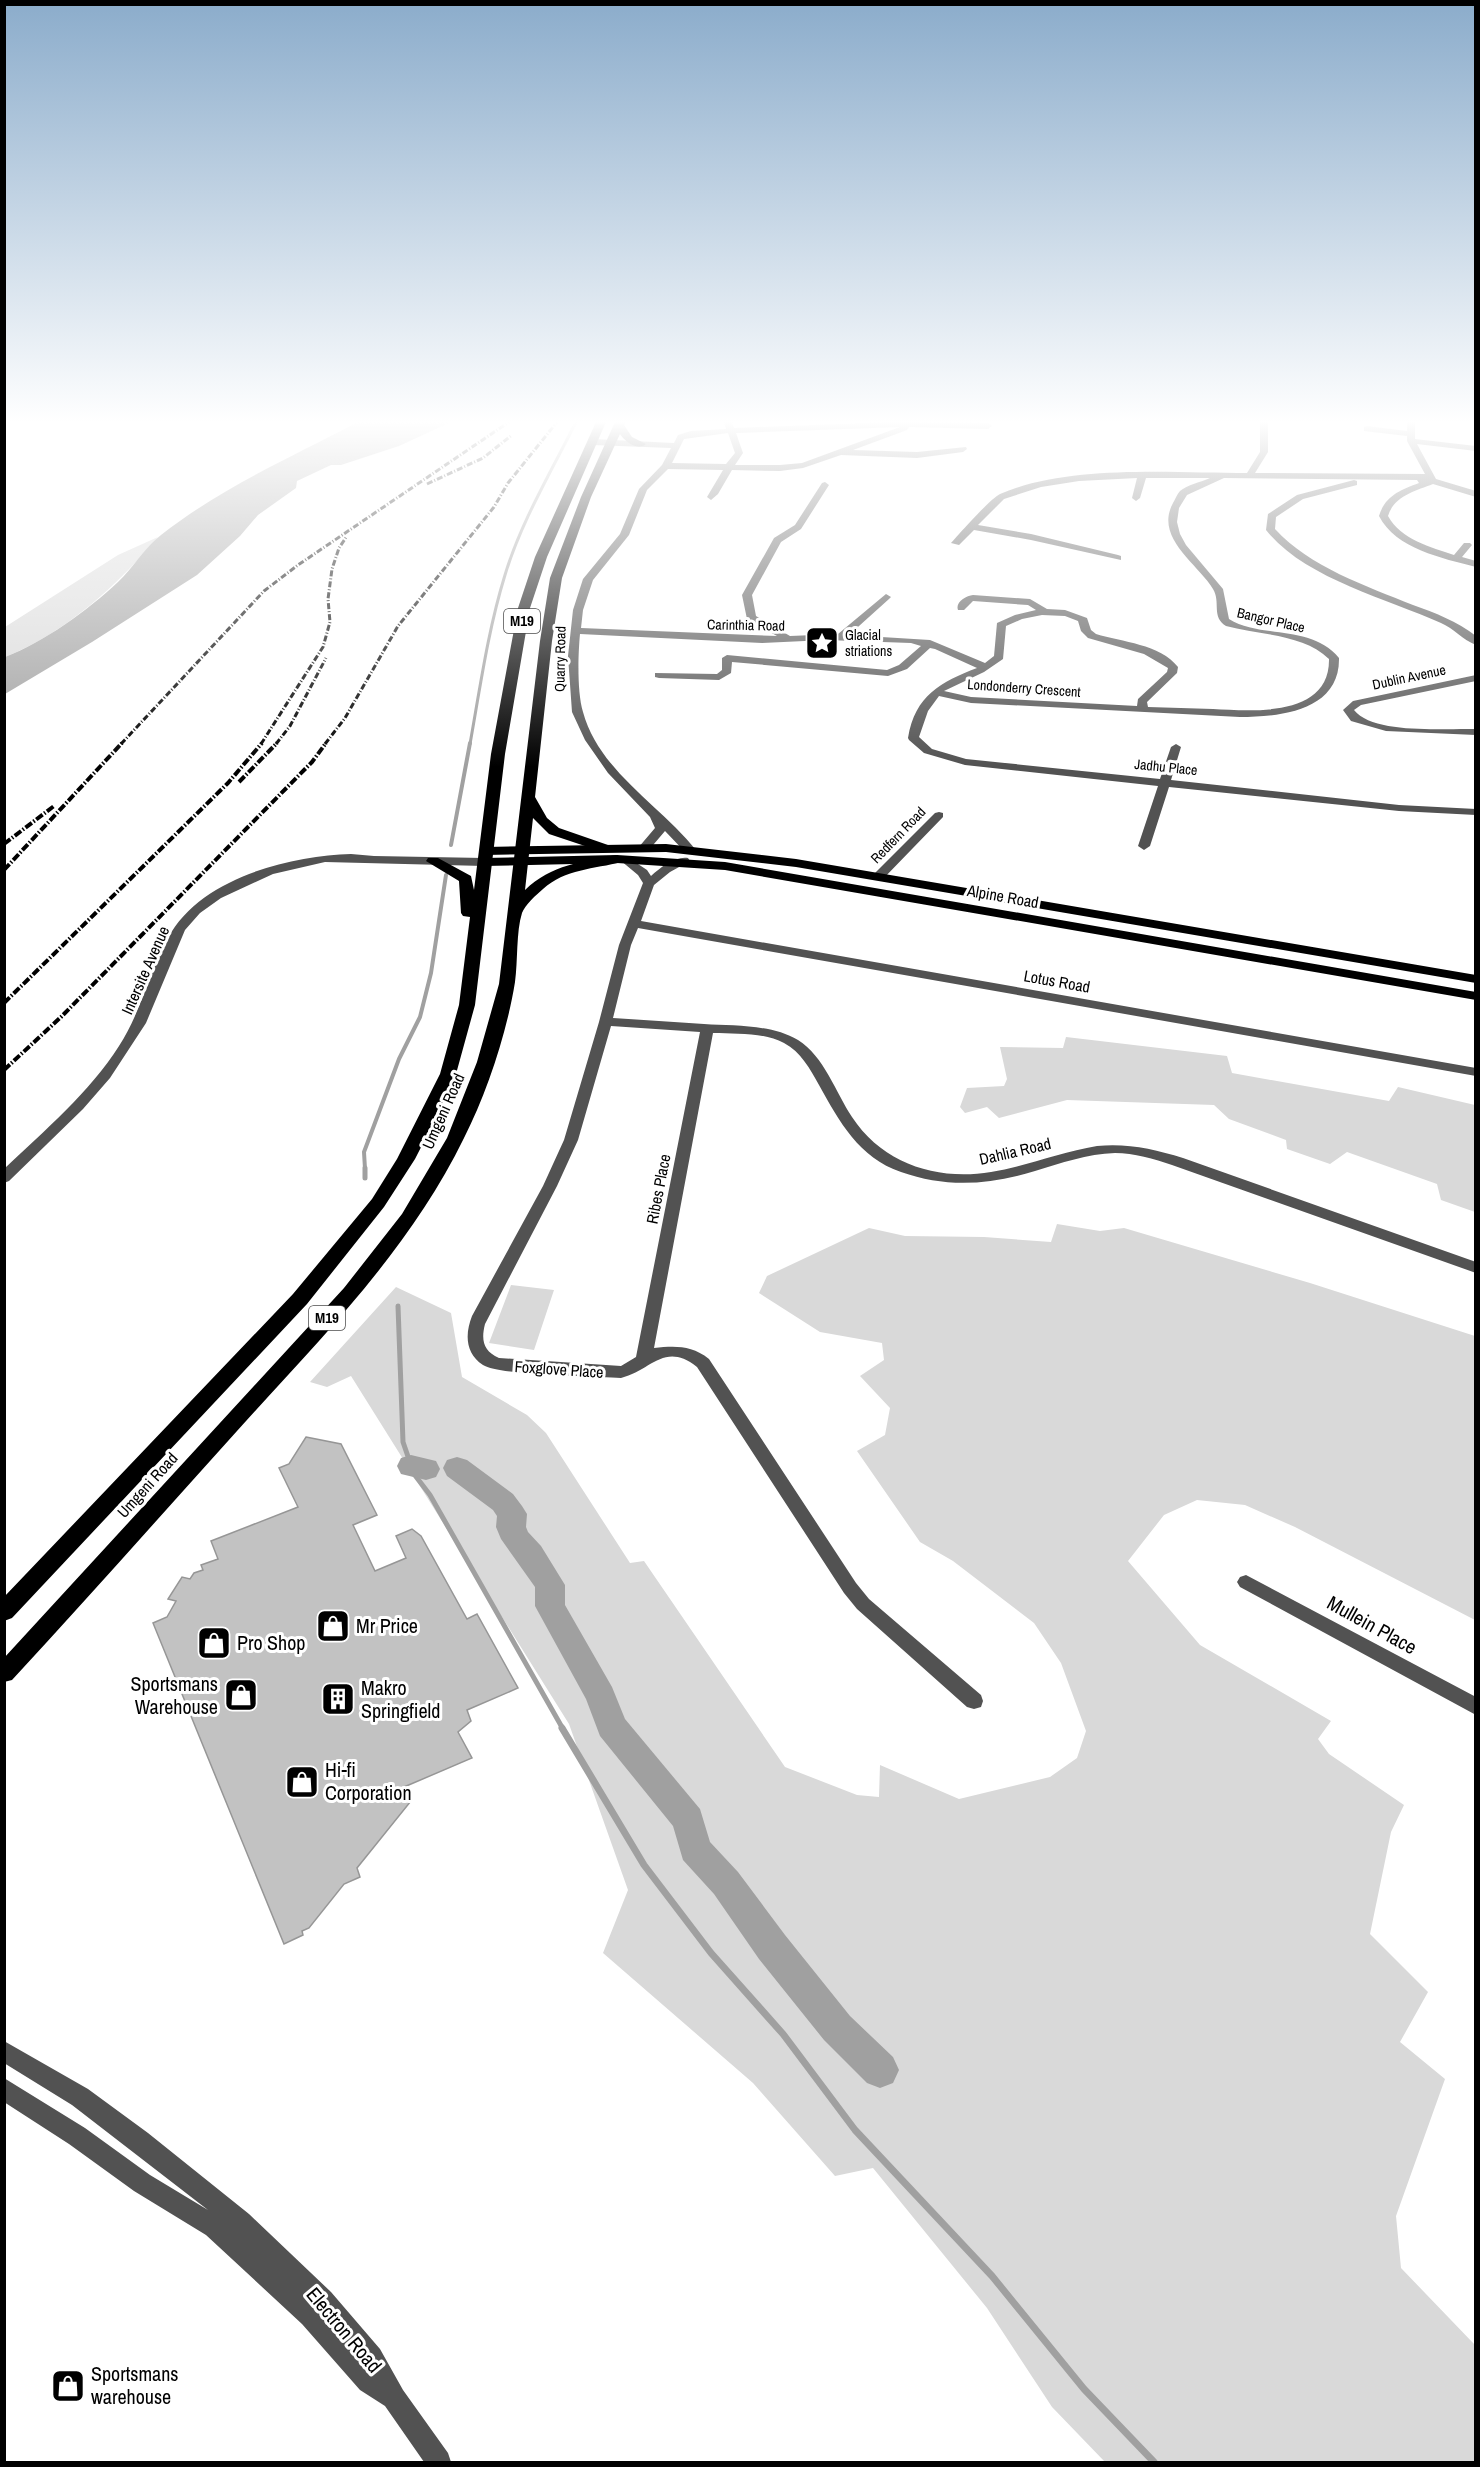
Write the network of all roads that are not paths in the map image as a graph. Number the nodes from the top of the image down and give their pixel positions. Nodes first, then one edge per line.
1 (550, 537) edge
2 (571, 537) edge
3 (621, 537) edge
4 (782, 537) edge
5 (962, 537) edge
6 (1032, 537) edge
7 (1176, 537) edge
8 (1277, 537) edge
9 (1404, 537) edge
10 (956, 543) dead end
11 (1467, 545) dead end
12 (1118, 558) dead end
13 (1456, 559) junction
14 (1476, 564) edge
15 (886, 597) dead end
16 (961, 608) dead end
17 (1045, 612) junction
18 (574, 631) junction
19 (841, 637) junction
20 (789, 639) junction
21 (1476, 642) edge
22 (930, 643) junction
23 (984, 667) junction
24 (659, 675) dead end
25 (1476, 678) edge
26 (937, 692) junction
27 (1317, 698) joint
28 (1143, 710) junction
29 (1476, 732) edge
30 (1176, 747) dead end
31 (1167, 782) junction
32 (528, 797) junction
33 (1476, 812) edge
34 (939, 815) dead end
35 (656, 816) junction
36 (1144, 846) dead end
37 (603, 848) junction
38 (644, 848) junction
39 (522, 855) junction
40 (484, 856) junction
41 (687, 856) junction
42 (365, 857) junction
43 (622, 860) junction
44 (433, 861) junction
45 (878, 877) junction
46 (649, 883) junction
47 (516, 910) junction
48 (633, 923) junction
49 (1189, 931) junction
50 (1224, 951) junction
51 (1476, 979) edge
52 (1476, 996) edge
53 (466, 1005) junction
54 (606, 1022) junction
55 (707, 1028) junction
56 (1476, 1072) edge
57 (4, 1178) edge
58 (1476, 1268) edge
59 (644, 1357) junction
60 (1246, 1582) dead end
61 (4, 1612) edge
62 (4, 1673) edge
63 (974, 1701) dead end
64 (1476, 1707) edge
65 (4, 2051) edge
66 (4, 2090) edge
67 (394, 2399) junction
68 (439, 2463) edge

1 - 40 highway, Umgeni Road / M19
2 - 32 highway, Umgeni Road / M19
3 - 18 street, Quarry Road
4 - 20 street
5 - 10 street
6 - 12 street
7 - 27 street, Bangor Place
8 - 21 street
9 - 13 street
11 - 13 street
13 - 14 street
15 - 19 street
16 - 17 street
17 - 23 street, Londonderry Crescent
17 - 28 street, Londonderry Crescent
18 - 20 street, Carinthia Road
18 - 35 street, Quarry Road
19 - 20 street, Carinthia Road
19 - 22 street, Carinthia Road
22 - 23 street, Carinthia Road
22 - 24 street
23 - 26 street, Londonderry Crescent
25 - 29 street, Dublin Avenue
26 - 28 street, Londonderry Crescent
26 - 31 street, Jadhu Place
27 - 28 street, Londonderry Crescent
30 - 31 street
31 - 33 street, Jadhu Place
31 - 36 street
32 - 37 highway
32 - 39 highway, Umgeni Road / M19
34 - 45 street, Redfern Road
35 - 38 street
35 - 41 street, Quarry Road
37 - 38 main road, Alpine Road
37 - 39 main road, Alpine Road
38 - 41 main road, Alpine Road
39 - 40 main road
39 - 43 main road, Alpine Road
39 - 47 highway, Umgeni Road / M19
40 - 42 street, Intersite Avenue
40 - 44 street, Intersite Avenue
40 - 53 highway, Umgeni Road / M19
41 - 43 main road, Alpine Road
41 - 45 main road, Alpine Road
41 - 46 street
41 - 50 main road, Alpine Road
42 - 44 street, Intersite Avenue
42 - 57 street, Intersite Avenue
43 - 46 street
43 - 47 highway
44 - 53 highway
45 - 49 main road, Alpine Road
46 - 48 street, Foxglove Place
47 - 62 highway, Umgeni Road / M19
48 - 54 street, Foxglove Place
48 - 56 street, Lotus Road
49 - 50 main road
49 - 51 main road, Alpine Road
50 - 52 main road, Alpine Road
53 - 61 highway, Umgeni Road / M19
54 - 55 street, Dahlia Road
54 - 59 street, Foxglove Place
55 - 58 street, Dahlia Road
55 - 59 street, Ribes Place
59 - 63 street, Foxglove Place
60 - 64 street, Mullein Place
65 - 67 street, Electron Road
66 - 67 street, Electron Road
67 - 68 street

